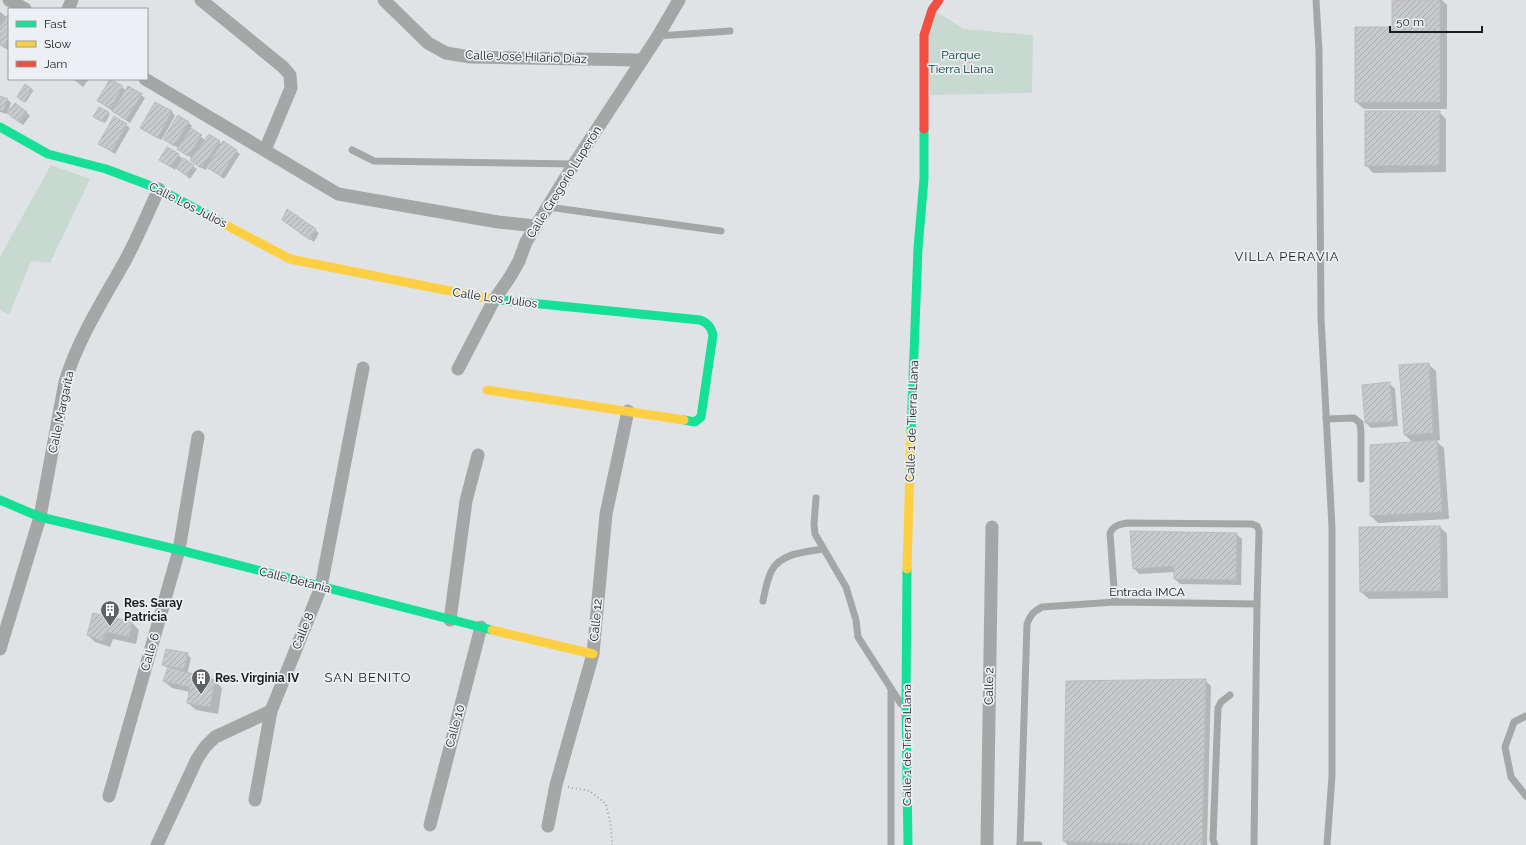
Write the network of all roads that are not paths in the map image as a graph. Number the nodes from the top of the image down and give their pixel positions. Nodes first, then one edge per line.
1 (10, 0) edge
2 (201, 0) edge
3 (384, 0) edge
4 (679, 0) edge
5 (939, 0) edge
6 (1316, 0) edge
7 (23, 8) edge
8 (730, 31) dead end
9 (658, 36) junction
10 (641, 60) junction
11 (147, 80) edge
12 (0, 127) edge
13 (265, 150) junction
14 (352, 150) dead end
15 (574, 164) junction
16 (160, 188) junction
17 (548, 207) junction
18 (536, 226) junction
19 (721, 230) dead end
20 (494, 300) junction
21 (363, 368) dead end
22 (458, 368) dead end
23 (487, 390) dead end
24 (628, 411) junction
25 (1326, 419) junction
26 (198, 437) dead end
27 (478, 455) dead end
28 (1361, 479) dead end
29 (816, 498) dead end
30 (0, 500) edge
31 (40, 518) junction
32 (992, 527) dead end
33 (823, 549) junction
34 (179, 550) junction
35 (321, 587) junction
36 (763, 601) dead end
37 (1115, 602) junction
38 (1257, 604) junction
39 (450, 620) junction
40 (481, 627) junction
41 (0, 649) edge
42 (593, 654) junction
43 (891, 689) junction
44 (1230, 695) dead end
45 (906, 710) junction
46 (271, 711) junction
47 (1526, 716) edge
48 (109, 796) dead end
49 (1526, 796) edge
50 (255, 800) dead end
51 (430, 825) dead end
52 (548, 826) dead end
53 (157, 845) edge
54 (891, 845) edge
55 (908, 845) edge
56 (987, 845) edge
57 (1020, 845) edge
58 (1039, 845) edge
59 (1215, 845) edge
60 (1254, 845) edge
61 (1327, 845) edge

1 - 7 street
2 - 13 street
3 - 10 street, Calle José Hilario Díaz
4 - 9 street, Calle Gregorio Luperón
5 - 45 street, Calle 1 de Tierra Llana
6 - 25 lane
8 - 9 lane
9 - 10 street, Calle Gregorio Luperón
10 - 15 street, Calle Gregorio Luperón
11 - 13 street
12 - 16 street, Calle Los Julios
13 - 18 street
14 - 15 lane
15 - 17 street, Calle Gregorio Luperón
16 - 20 street, Calle Los Julios
16 - 31 street, Calle Margarita
17 - 18 street, Calle Gregorio Luperón
17 - 19 lane
18 - 20 street, Calle Gregorio Luperón
20 - 22 street, Calle Gregorio Luperón
20 - 24 street, Calle Los Julios
21 - 35 street, Calle 8
23 - 24 street, Calle Los Julios
24 - 42 street, Calle 12
25 - 28 lane
25 - 61 lane
26 - 34 street, Calle 6
27 - 39 street
29 - 33 lane
30 - 31 street, Calle Betania
31 - 34 street, Calle Betania
31 - 41 street, Calle Margarita
32 - 56 street, Calle 2
33 - 36 lane
33 - 43 lane
34 - 35 street, Calle Betania
34 - 48 street, Calle 6
35 - 39 street, Calle Betania
35 - 46 street, Calle 8
37 - 38 lane, Entrada IMCA
37 - 38 lane
37 - 57 lane, Entrada IMCA
38 - 60 lane
39 - 40 street, Calle Betania
40 - 42 street, Calle Betania
40 - 51 street, Calle 10
42 - 52 street, Calle 12
43 - 45 lane
43 - 54 lane
44 - 59 lane
45 - 55 street, Calle 1 de Tierra Llana
46 - 50 street, Calle 8
46 - 53 street
47 - 49 lane
57 - 58 lane

